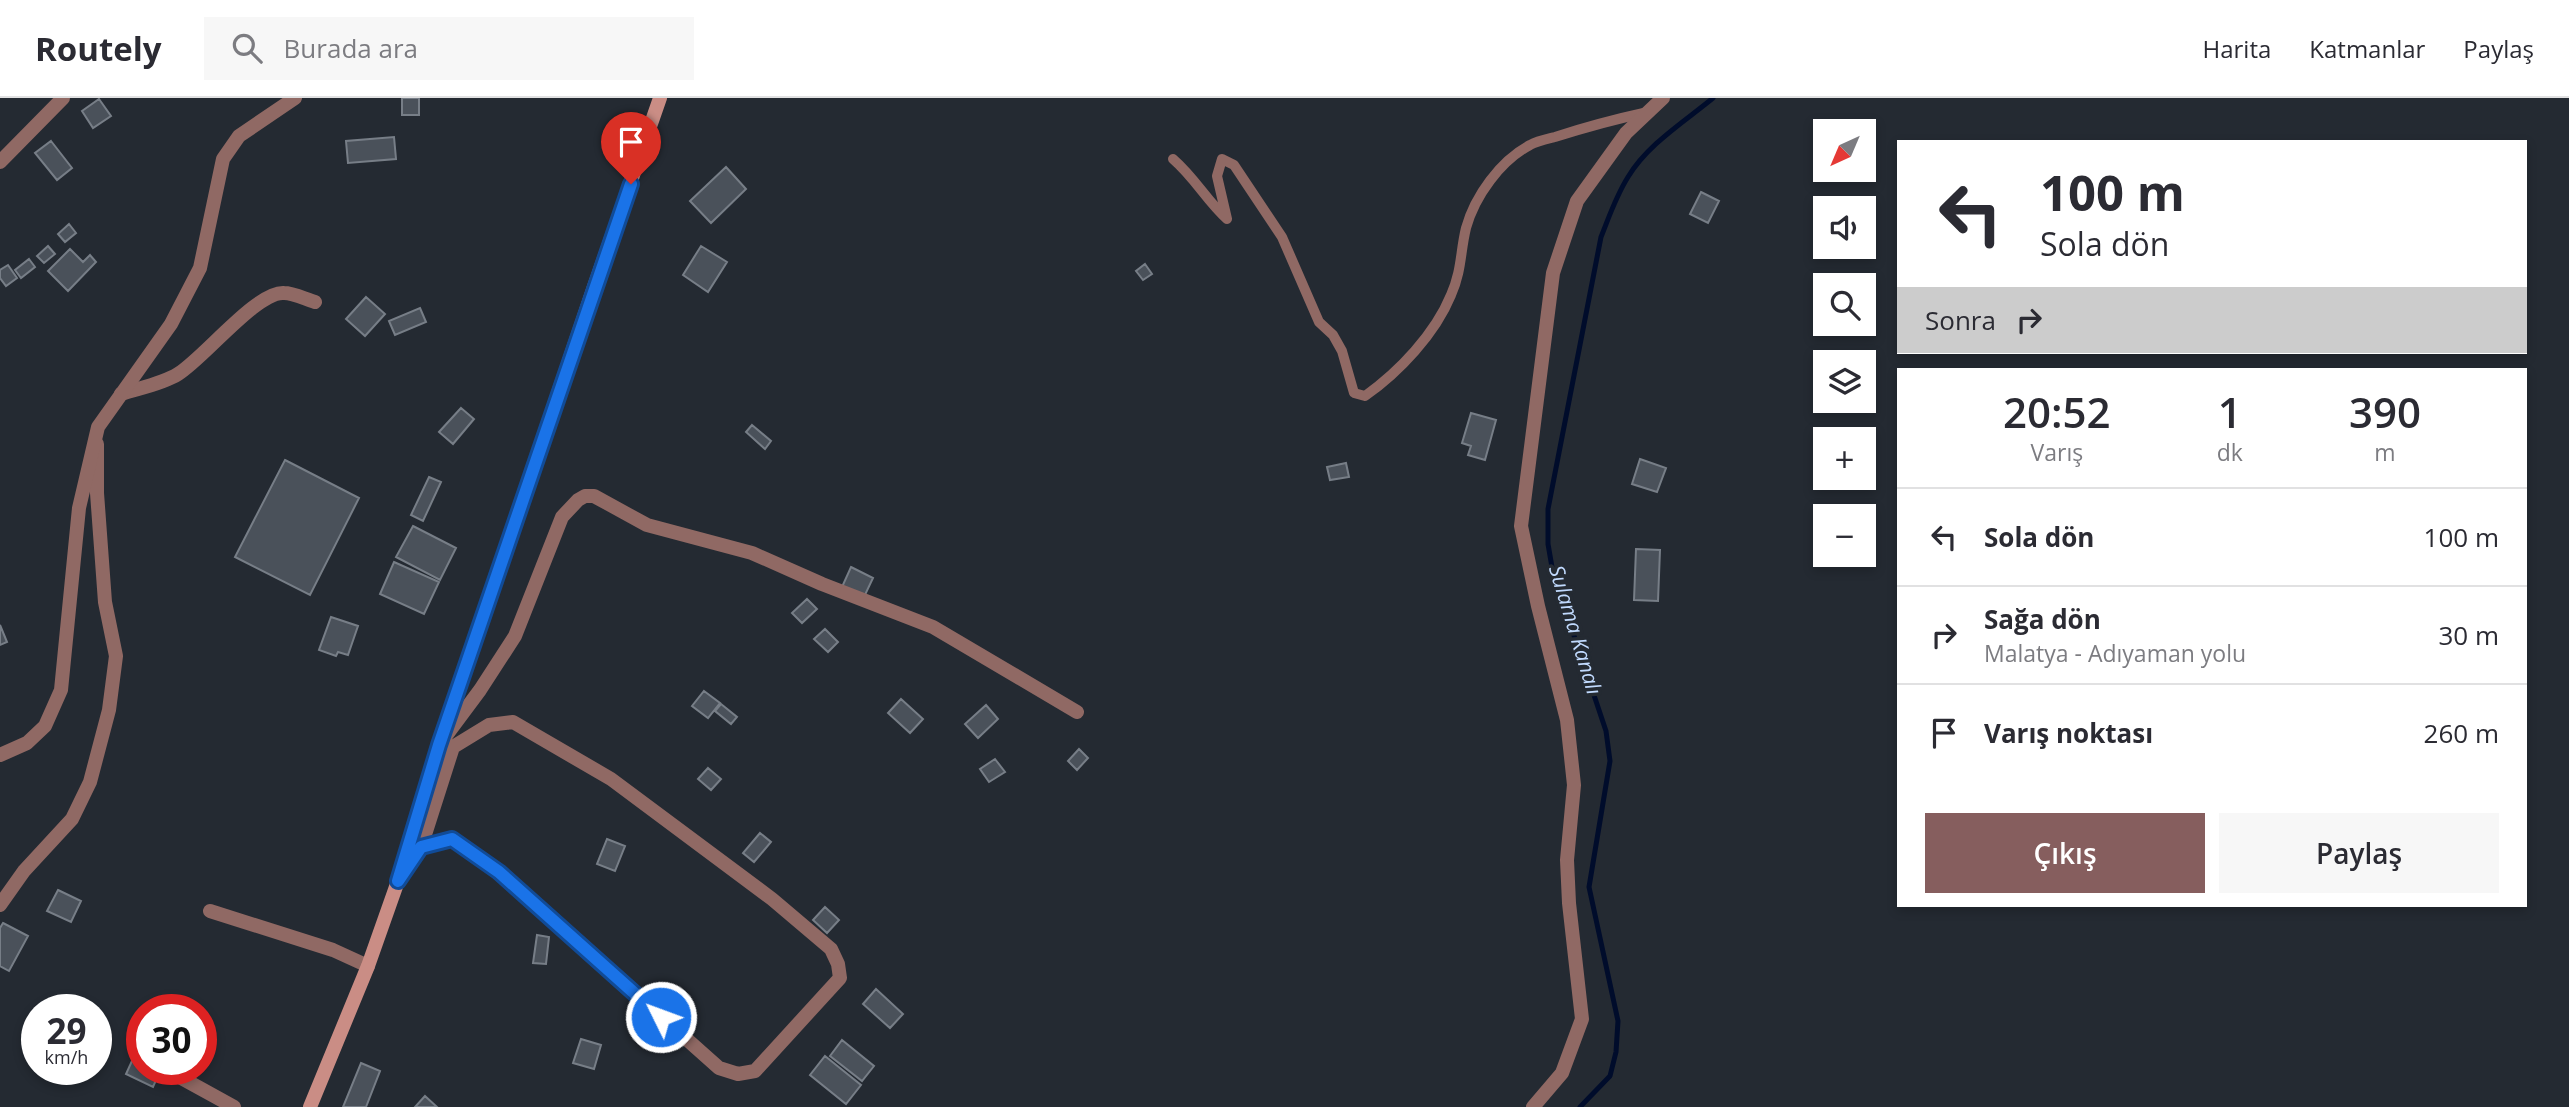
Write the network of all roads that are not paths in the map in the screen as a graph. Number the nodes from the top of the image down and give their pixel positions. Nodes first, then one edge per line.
1 (63, 98) edge
2 (295, 98) edge
3 (660, 98) edge
4 (1663, 98) edge
5 (1648, 112) junction
6 (1173, 159) dead end
7 (0, 162) edge
8 (315, 302) dead end
9 (121, 394) junction
10 (98, 427) junction
11 (1077, 712) dead end
12 (439, 745) junction
13 (0, 755) edge
14 (421, 847) junction
15 (398, 881) junction
16 (0, 905) edge
17 (210, 911) dead end
18 (368, 966) junction
19 (194, 1085) edge
20 (234, 1107) edge
21 (310, 1107) edge
22 (1533, 1107) edge

1 - 7 street
2 - 9 street
3 - 12 main road
4 - 5 street
5 - 6 lane
5 - 22 street
8 - 9 street
9 - 10 street
10 - 13 street
10 - 16 street
11 - 12 street
12 - 15 main road
14 - 14 street
14 - 15 street
15 - 18 main road
17 - 18 street
18 - 21 main road
19 - 20 street

